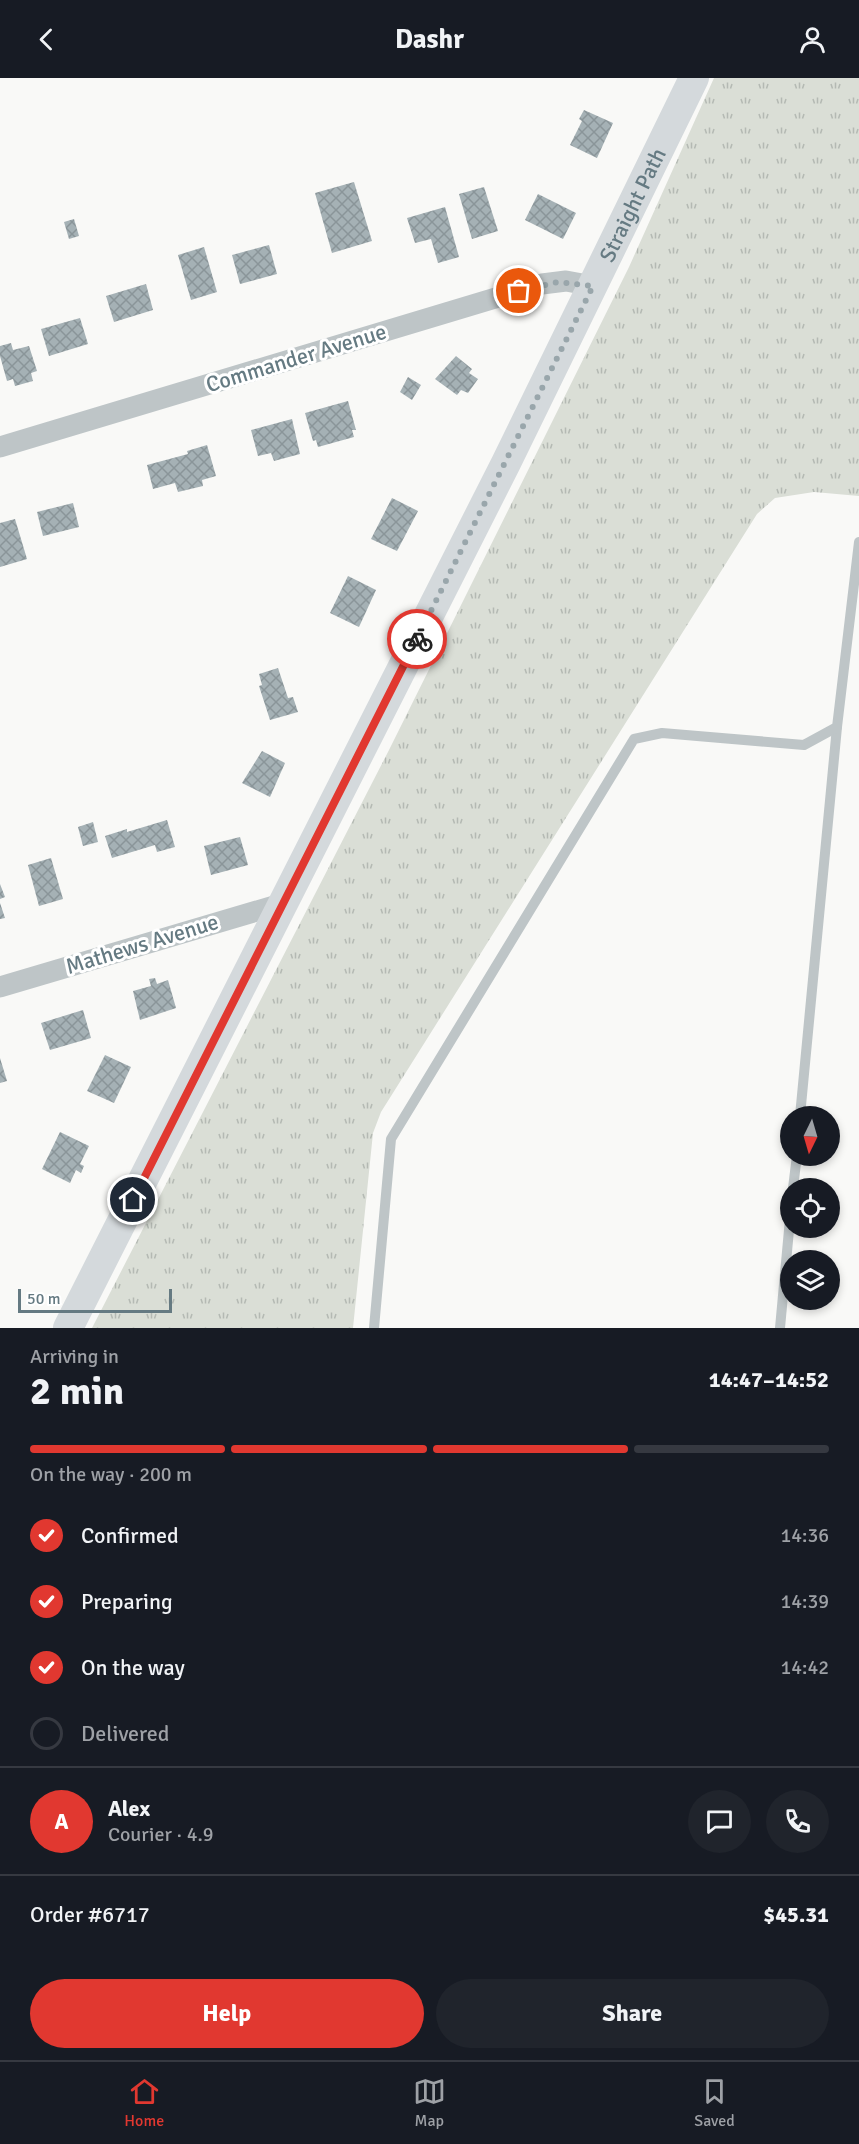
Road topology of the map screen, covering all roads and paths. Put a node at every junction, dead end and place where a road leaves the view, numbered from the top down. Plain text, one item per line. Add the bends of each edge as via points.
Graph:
1 (694, 78) edge
2 (593, 286) junction
3 (0, 447) edge
4 (859, 542) edge
5 (837, 727) junction
6 (284, 903) junction
7 (0, 987) edge
8 (801, 1106) edge
9 (788, 1238) edge
10 (68, 1328) edge
11 (374, 1328) edge
12 (780, 1328) edge

1 - 2 main road, Straight Path
2 - 3 street, Commander Avenue via 566,281 542,284
2 - 6 main road, Straight Path
4 - 5 lane
5 - 8 lane
5 - 11 lane via 804,745 662,733 633,739 391,1139
6 - 7 street, Mathews Avenue
6 - 10 main road, Straight Path
9 - 12 lane

